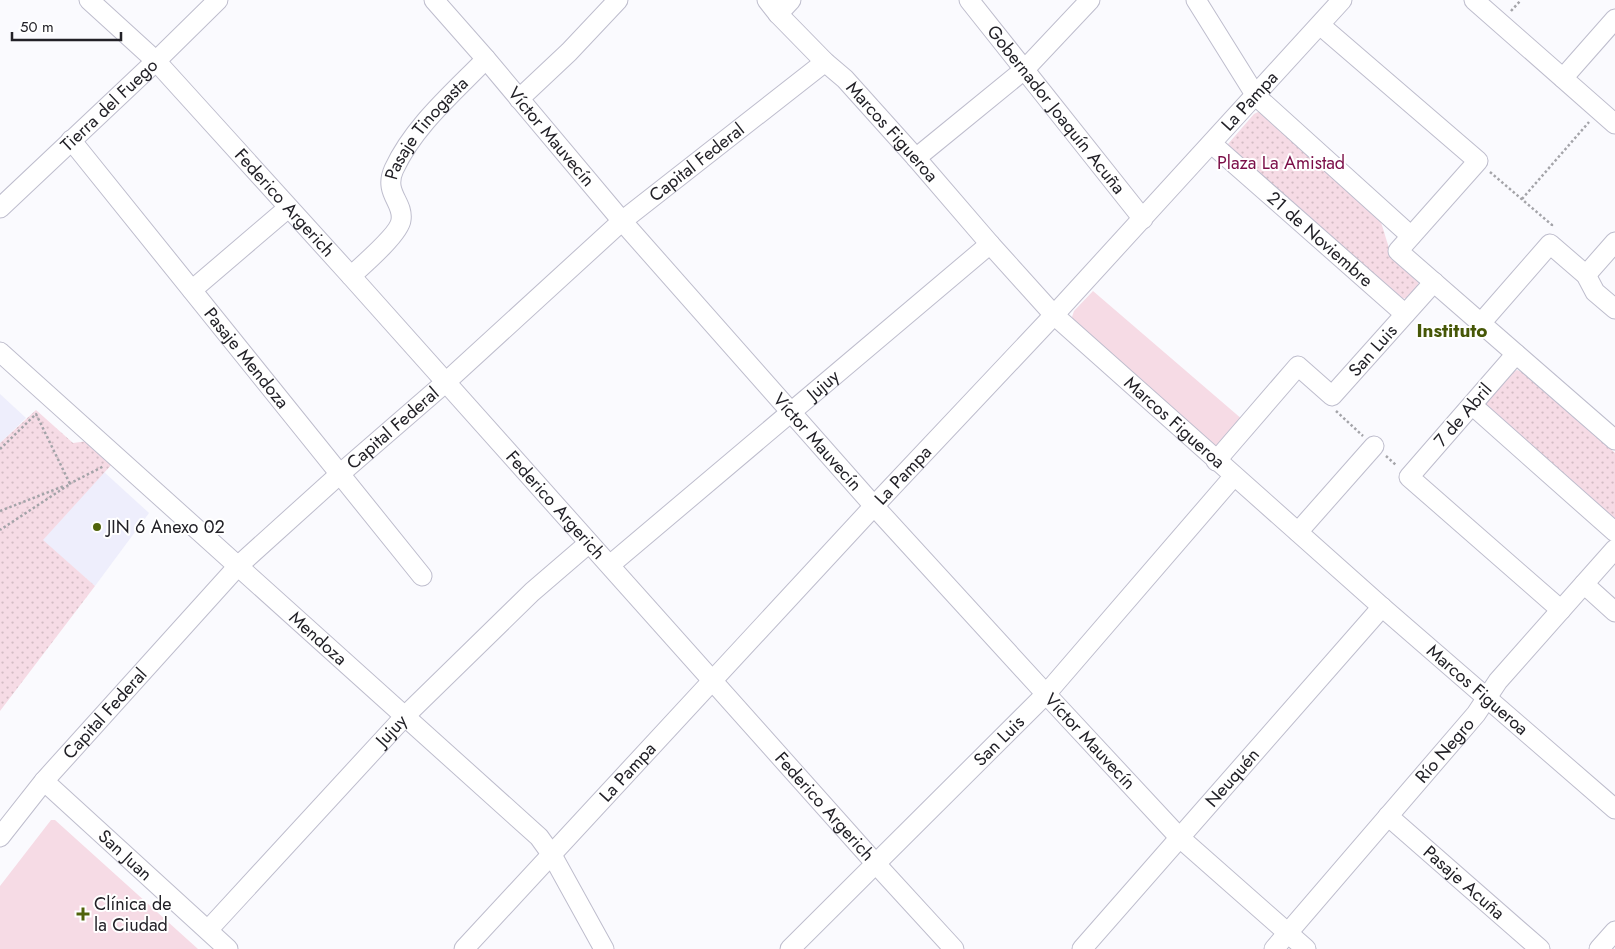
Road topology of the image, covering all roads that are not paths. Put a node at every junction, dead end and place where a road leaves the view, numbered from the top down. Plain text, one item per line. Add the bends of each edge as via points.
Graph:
1 (89, 0) edge
2 (218, 0) edge
3 (434, 0) edge
4 (618, 0) edge
5 (791, 0) edge
6 (970, 0) edge
7 (1090, 0) edge
8 (1196, 0) edge
9 (1342, 0) edge
10 (1474, 0) edge
11 (772, 7) edge
12 (1615, 19) edge
13 (1320, 25) junction
14 (486, 59) junction
15 (156, 60) junction
16 (825, 62) junction
17 (1025, 69) junction
18 (1563, 78) junction
19 (1256, 96) junction
20 (519, 99) junction
21 (1615, 124) edge
22 (71, 140) junction
23 (1212, 144) junction
24 (916, 158) junction
25 (0, 208) edge
26 (288, 208) junction
27 (1143, 219) junction
28 (622, 221) junction
29 (1411, 236) junction
30 (1615, 242) edge
31 (990, 244) junction
32 (1586, 275) junction
33 (351, 276) junction
34 (1434, 282) junction
35 (192, 290) junction
36 (1615, 309) edge
37 (1406, 314) junction
38 (1054, 315) junction
39 (1481, 323) junction
40 (0, 352) edge
41 (1516, 354) junction
42 (446, 382) junction
43 (1472, 404) junction
44 (791, 412) junction
45 (1615, 440) edge
46 (1374, 446) dead end
47 (1216, 461) junction
48 (341, 474) junction
49 (1234, 476) junction
50 (874, 506) junction
51 (1298, 532) junction
52 (1615, 532) edge
53 (589, 543) junction
54 (1615, 549) edge
55 (610, 565) junction
56 (238, 566) junction
57 (422, 576) dead end
58 (1584, 584) junction
59 (1382, 607) junction
60 (1561, 610) junction
61 (1615, 612) edge
62 (712, 680) junction
63 (1046, 694) junction
64 (1487, 697) junction
65 (405, 716) junction
66 (44, 781) junction
67 (1615, 809) edge
68 (1388, 816) junction
69 (0, 837) edge
70 (1180, 837) junction
71 (552, 855) junction
72 (876, 864) junction
73 (208, 930) junction
74 (1615, 931) edge
75 (1288, 933) junction
76 (228, 949) edge
77 (464, 949) edge
78 (604, 949) edge
79 (790, 949) edge
80 (954, 949) edge
81 (1082, 949) edge
82 (1274, 949) edge
83 (1306, 949) edge
84 (1540, 949) edge
85 (1599, 949) edge

1 - 15 street, Federico Argerich
2 - 15 street, Tierra del Fuego
3 - 14 street, Víctor Mauvecín
4 - 20 street
5 - 11 street
6 - 17 street, Gobernador Joaquín Acuña
7 - 17 street
8 - 19 street
9 - 13 street, La Pampa
10 - 18 street
11 - 16 street, Marcos Figueroa
12 - 18 street
13 - 19 street, La Pampa
13 - 29 street via 1478,161
14 - 20 street, Víctor Mauvecín
14 - 33 street, Pasaje Tinogasta via 419,129 390,181 402,220 397,230
15 - 22 street, Tierra del Fuego
15 - 26 street, Federico Argerich
16 - 24 street, Marcos Figueroa via 845,79
16 - 28 street, Capital Federal
17 - 24 street
17 - 27 street, Gobernador Joaquín Acuña
18 - 21 street
19 - 23 street, La Pampa
19 - 29 street
20 - 28 street, Víctor Mauvecín
22 - 25 street, Tierra del Fuego
22 - 35 street, Pasaje Mendoza
23 - 27 street, La Pampa
23 - 37 street, 21 de Noviembre
24 - 31 street, Marcos Figueroa
26 - 33 street, Federico Argerich
26 - 35 street
27 - 38 street, La Pampa
28 - 42 street, Capital Federal
28 - 44 street, Víctor Mauvecín
29 - 34 street via 1398,250
30 - 32 street
31 - 38 street, Marcos Figueroa
31 - 44 street, Jujuy
32 - 36 street via 1595,292
32 - 39 street via 1550,244
33 - 42 street, Federico Argerich
34 - 37 street, San Luis
34 - 39 street
35 - 48 street, Pasaje Mendoza
37 - 47 street, San Luis via 1332,396 1298,366
38 - 47 street, Marcos Figueroa
38 - 50 street, La Pampa
39 - 41 street
40 - 56 street, Mendoza
41 - 43 street, 7 de Abril
41 - 45 street
42 - 48 street, Capital Federal
42 - 53 street, Federico Argerich
43 - 52 street
43 - 60 street, 7 de Abril via 1409,477
44 - 50 street, Víctor Mauvecín
44 - 55 street, Jujuy
46 - 51 street
47 - 49 street, Marcos Figueroa
48 - 56 street, Capital Federal
48 - 57 street, Pasaje Mendoza
49 - 51 street, Marcos Figueroa
49 - 63 street, San Luis
50 - 62 street, La Pampa
50 - 63 street, Víctor Mauvecín
51 - 59 street, Marcos Figueroa
53 - 55 street, Federico Argerich
53 - 65 street, Jujuy via 532,592
54 - 58 street, Río Negro
55 - 62 street, Federico Argerich
56 - 65 street, Mendoza
56 - 66 street, Capital Federal
58 - 60 street, Río Negro
58 - 61 street
59 - 64 street, Marcos Figueroa
59 - 70 street, Neuquén
60 - 64 street, Río Negro
62 - 71 street, La Pampa
62 - 72 street, Federico Argerich
63 - 70 street, Víctor Mauvecín
63 - 72 street, San Luis
64 - 67 street, Marcos Figueroa
64 - 68 street, Río Negro
65 - 71 street, Mendoza via 539,836
65 - 73 street, Jujuy
66 - 69 street, Capital Federal
66 - 73 street, San Juan
68 - 75 street, Río Negro
68 - 84 street, Pasaje Acuña
70 - 75 street, Víctor Mauvecín
70 - 81 street, Neuquén
71 - 77 street, La Pampa
71 - 78 street, Mendoza
72 - 79 street, San Luis
72 - 80 street, Federico Argerich
73 - 76 street, San Juan
74 - 85 street
75 - 82 street, Río Negro
75 - 83 street, Víctor Mauvecín

